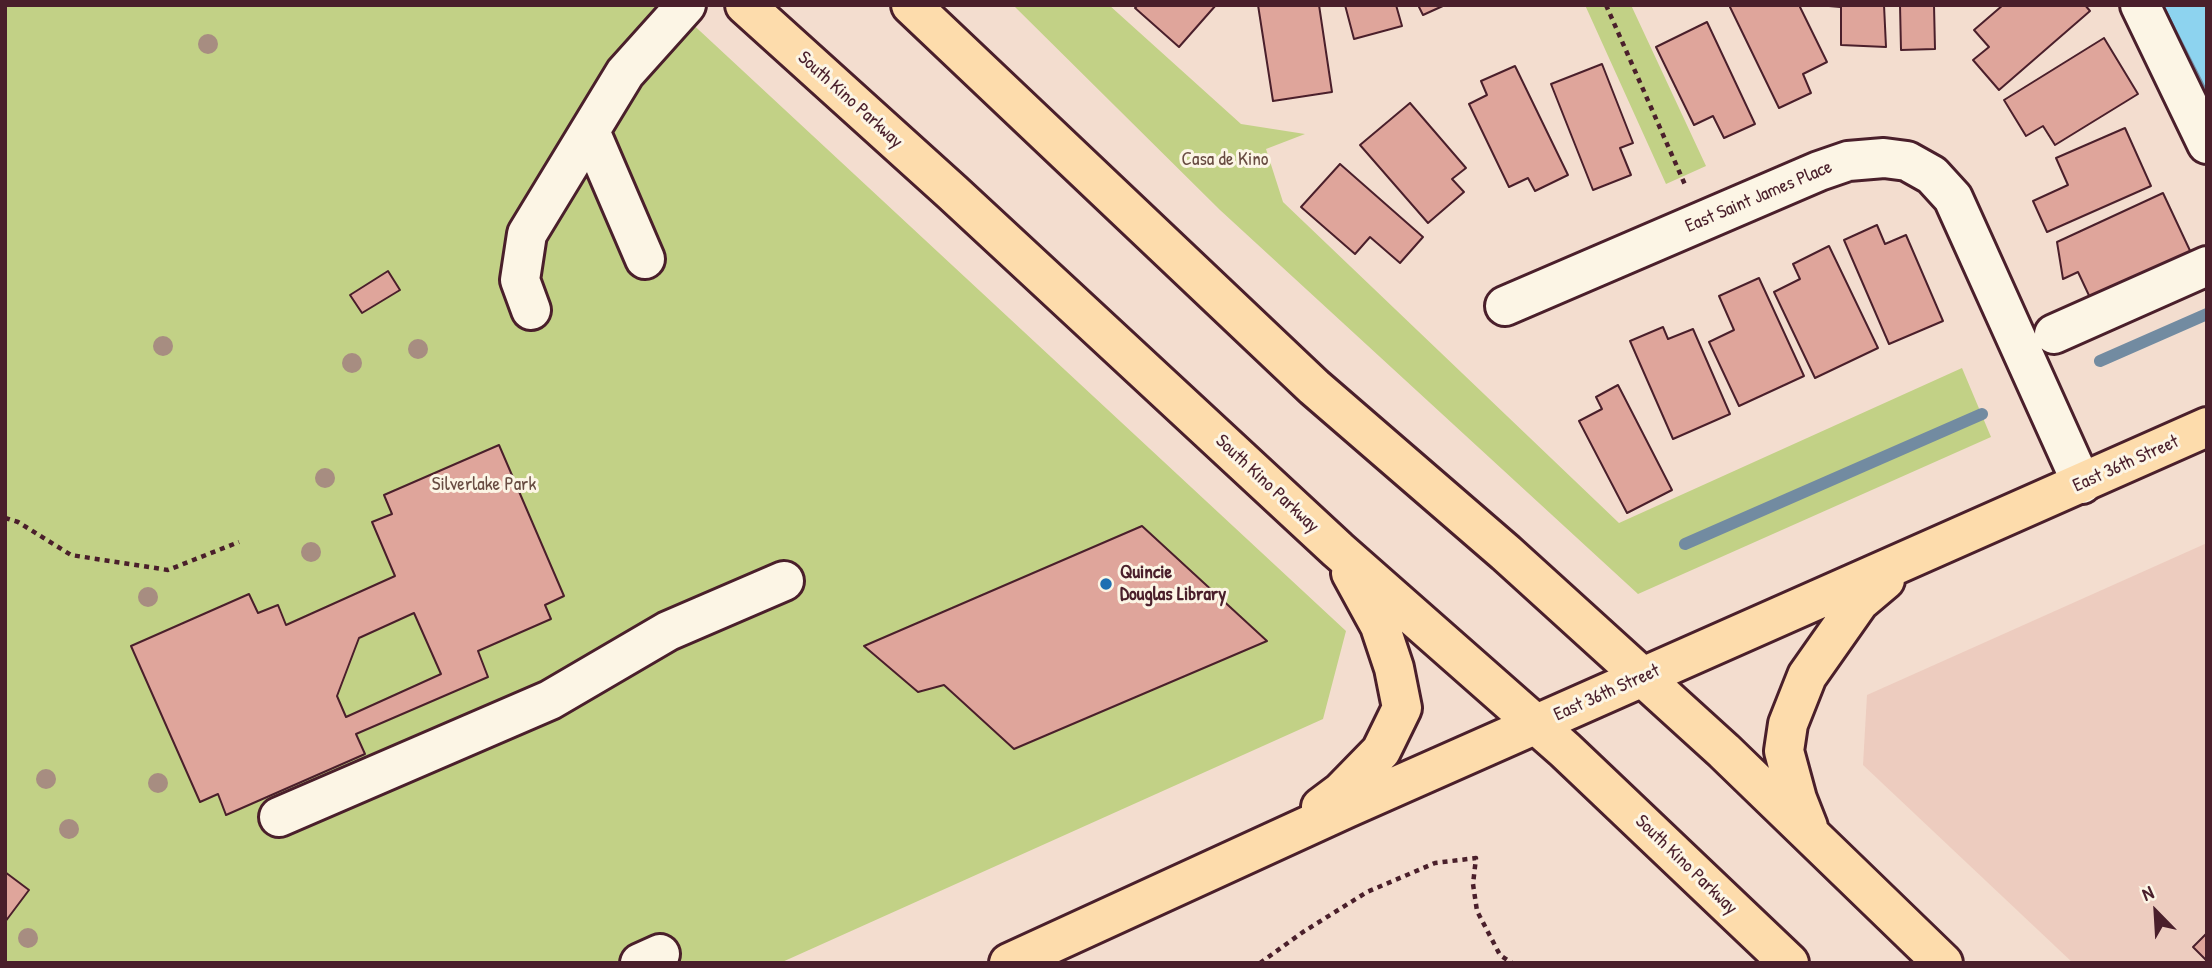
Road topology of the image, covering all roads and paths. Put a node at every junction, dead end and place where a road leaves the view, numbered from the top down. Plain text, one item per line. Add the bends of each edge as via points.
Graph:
1 (686, 5) edge
2 (745, 5) edge
3 (911, 5) edge
4 (1606, 5) edge
5 (2140, 5) edge
6 (590, 131) junction
7 (2207, 144) edge
8 (1701, 221) junction
9 (645, 259) dead end
10 (2207, 266) edge
11 (1505, 306) dead end
12 (531, 310) dead end
13 (2054, 334) dead end
14 (2207, 427) edge
15 (2082, 484) junction
16 (5, 518) edge
17 (239, 542) dead end
18 (1338, 550) junction
19 (1910, 559) junction
20 (784, 581) dead end
21 (1643, 677) junction
22 (1536, 725) junction
23 (279, 817) dead end
24 (1812, 835) junction
25 (1274, 841) junction
26 (1009, 963) edge
27 (1260, 963) edge
28 (1513, 963) edge
29 (1789, 963) edge
30 (1944, 963) edge

1 - 6 street via 625,73
2 - 18 main road, South Kino Parkway
3 - 21 main road via 1314,387
4 - 8 path
5 - 7 street
6 - 9 street
6 - 12 street via 527,234 520,281
8 - 11 street, East Saint James Place
8 - 15 street, East Saint James Place via 1897,144 1907,162 1932,175 1953,198
10 - 13 street
14 - 15 main road, East 36th Street
15 - 19 main road, East 36th Street
16 - 17 path via 71,555 168,570
18 - 22 main road, South Kino Parkway
18 - 25 main road via 1380,626 1402,708 1381,751 1340,792
19 - 21 main road, East 36th Street
19 - 24 main road via 1859,602 1807,676 1788,724 1784,751
20 - 23 street via 668,631 550,700
21 - 22 main road, East 36th Street
21 - 24 main road
22 - 25 main road, East 36th Street
22 - 29 main road, South Kino Parkway
24 - 30 main road
25 - 26 main road, East 36th Street
27 - 28 path via 1367,891 1435,863 1476,858 1477,911 1500,955

